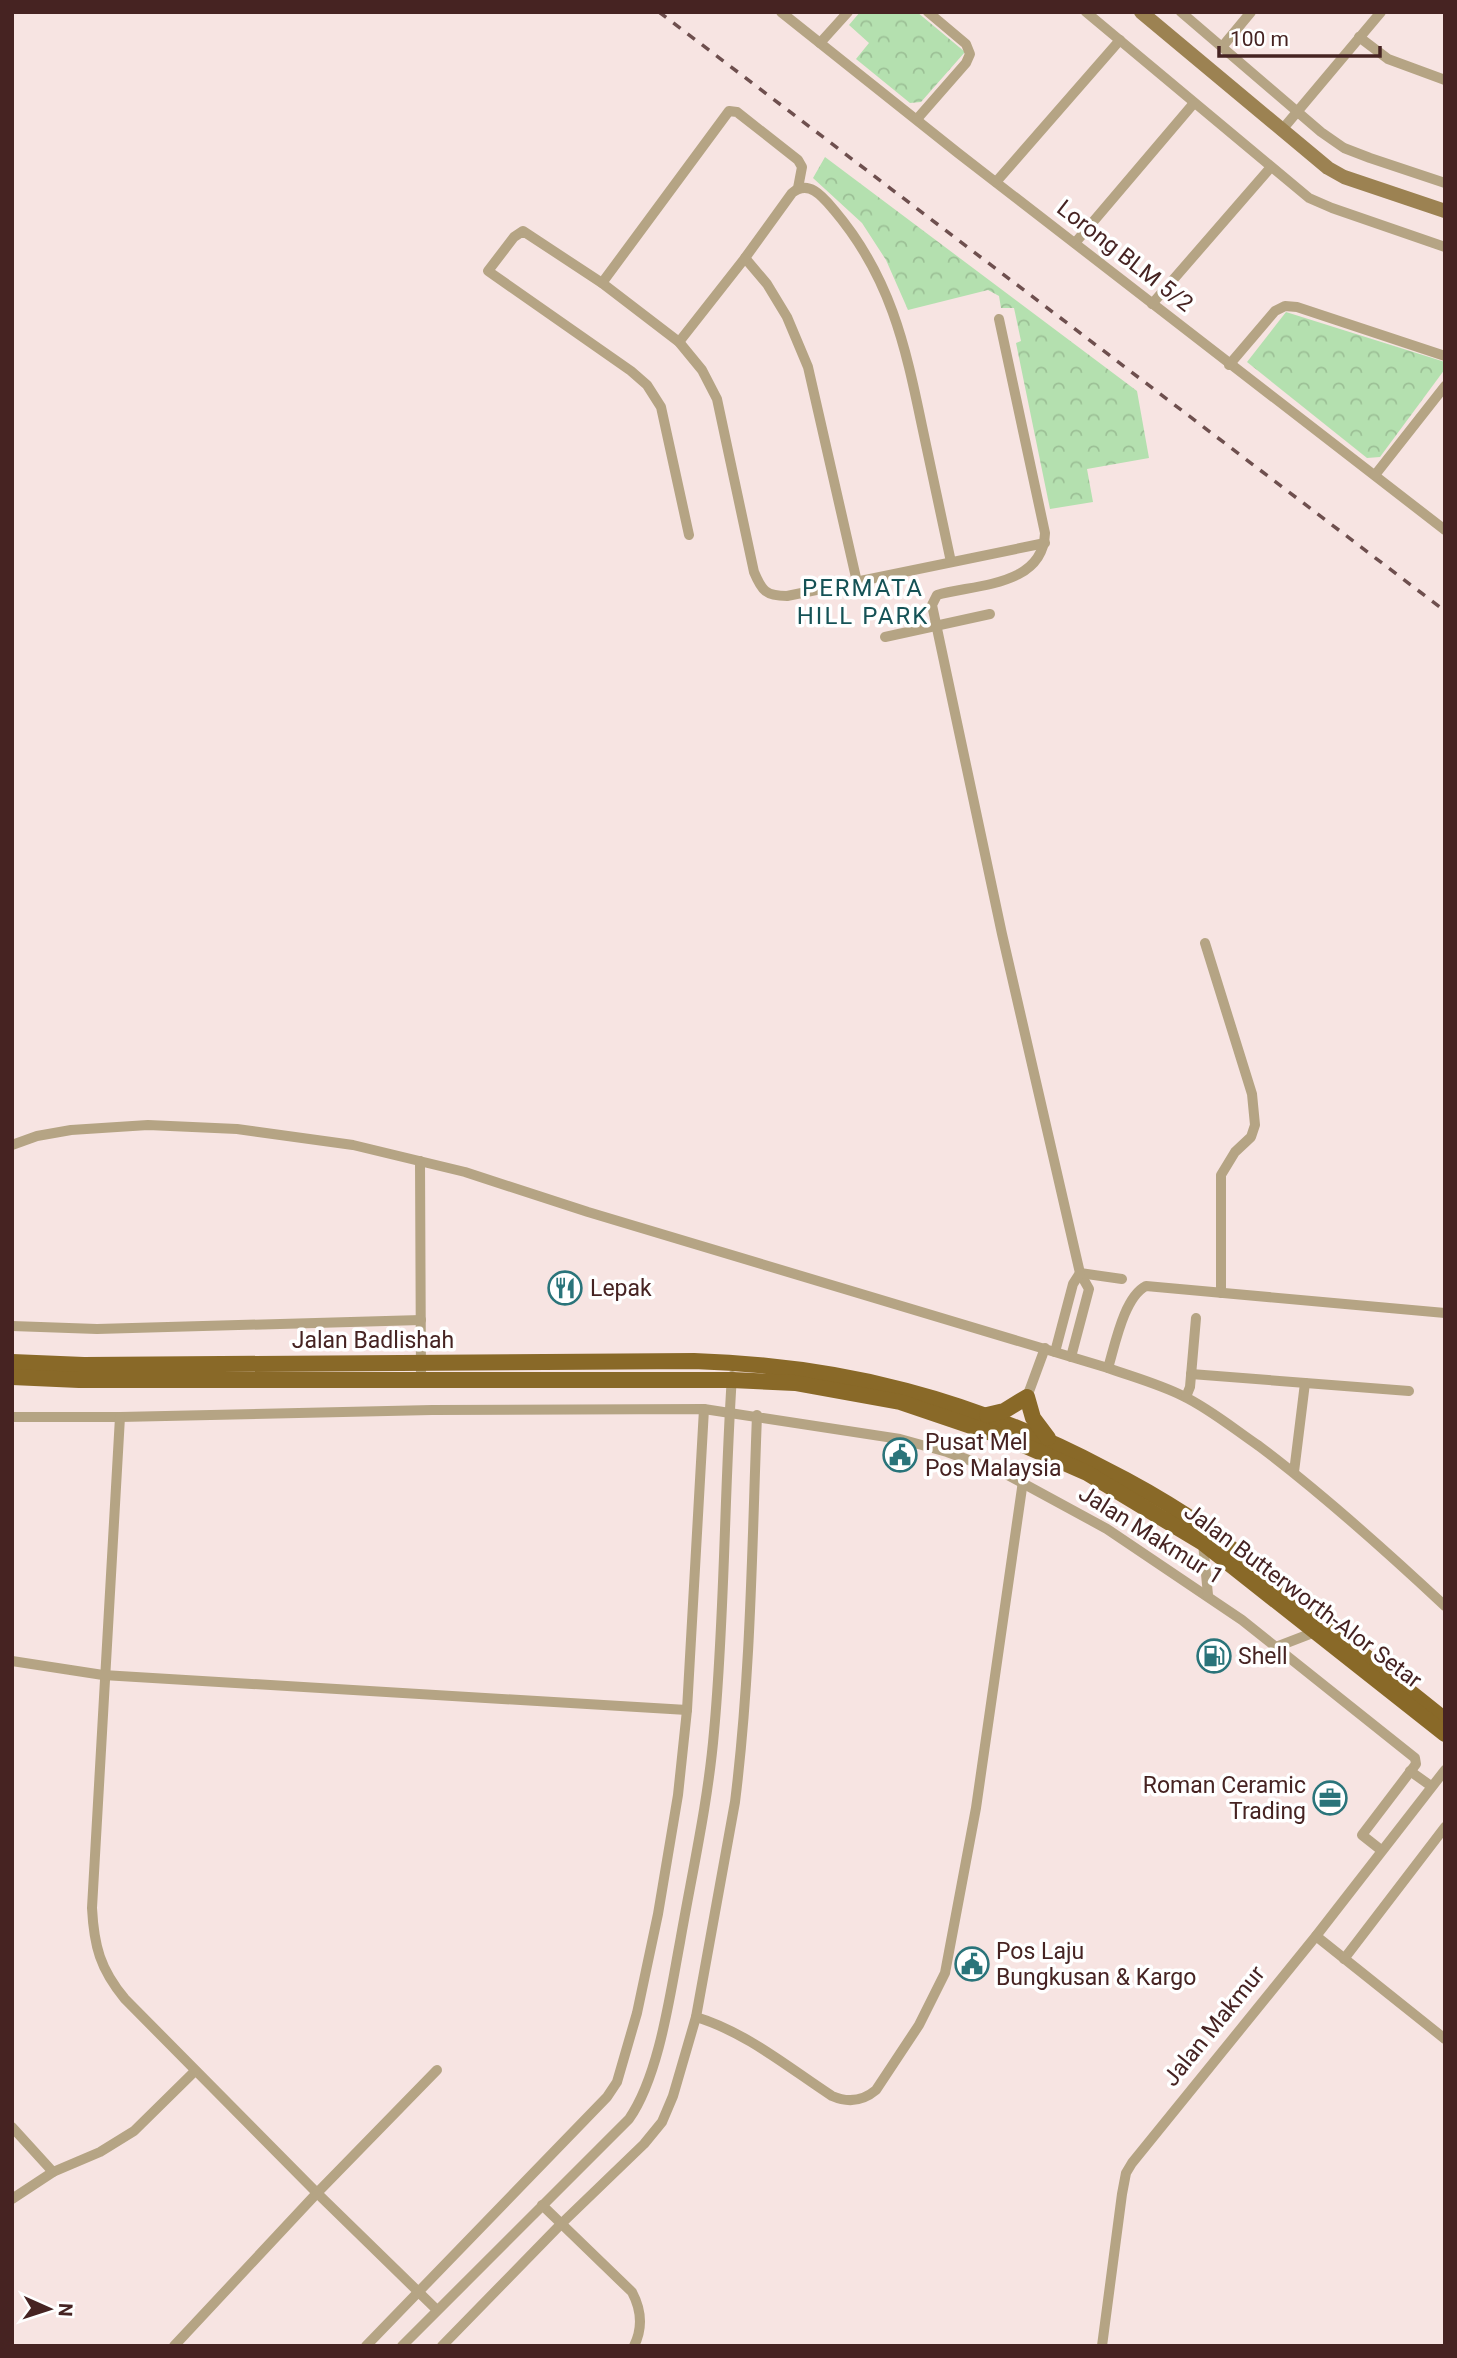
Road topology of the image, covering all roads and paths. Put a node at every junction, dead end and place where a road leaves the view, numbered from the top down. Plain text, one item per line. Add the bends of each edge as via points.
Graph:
1 (781, 12) edge
2 (848, 12) edge
3 (928, 12) edge
4 (1086, 12) edge
5 (1141, 12) edge
6 (1181, 12) edge
7 (1251, 12) edge
8 (1381, 12) edge
9 (1359, 37) junction
10 (1120, 40) junction
11 (820, 43) junction
12 (1222, 47) junction
13 (1445, 80) edge
14 (1194, 103) junction
15 (1297, 112) junction
16 (917, 119) junction
17 (1282, 131) junction
18 (1271, 167) junction
19 (996, 182) junction
20 (1445, 183) edge
21 (798, 188) junction
22 (1445, 211) edge
23 (1075, 243) junction
24 (1445, 247) edge
25 (745, 258) junction
26 (602, 283) junction
27 (1152, 304) junction
28 (999, 319) dead end
29 (679, 342) junction
30 (1445, 356) edge
31 (1229, 365) junction
32 (1445, 386) edge
33 (1375, 475) junction
34 (1445, 530) edge
35 (689, 535) dead end
36 (1045, 543) junction
37 (951, 562) junction
38 (857, 582) junction
39 (990, 614) dead end
40 (935, 626) junction
41 (885, 637) dead end
42 (1205, 943) dead end
43 (12, 1145) edge
44 (420, 1161) junction
45 (1080, 1273) junction
46 (1122, 1279) dead end
47 (1222, 1293) junction
48 (1445, 1312) edge
49 (1196, 1318) dead end
50 (421, 1320) junction
51 (12, 1326) edge
52 (1050, 1350) junction
53 (1071, 1357) junction
54 (12, 1362) edge
55 (733, 1362) junction
56 (421, 1363) junction
57 (1108, 1368) junction
58 (1191, 1374) junction
59 (12, 1377) edge
60 (421, 1380) junction
61 (732, 1380) junction
62 (1305, 1383) junction
63 (1409, 1391) dead end
64 (1027, 1397) junction
65 (1185, 1397) junction
66 (704, 1409) junction
67 (730, 1412) junction
68 (757, 1415) junction
69 (987, 1415) junction
70 (12, 1417) edge
71 (120, 1417) junction
72 (1050, 1440) junction
73 (1294, 1472) junction
74 (1023, 1481) junction
75 (1203, 1543) junction
76 (1208, 1595) junction
77 (1445, 1606) edge
78 (1315, 1632) junction
79 (1276, 1647) junction
80 (12, 1661) edge
81 (103, 1675) junction
82 (687, 1710) junction
83 (1445, 1720) edge
84 (1445, 1734) edge
85 (1445, 1770) edge
86 (1410, 1771) junction
87 (1431, 1786) junction
88 (1445, 1827) edge
89 (1381, 1850) junction
90 (1316, 1936) junction
91 (1344, 1959) junction
92 (695, 2017) junction
93 (1445, 2039) edge
94 (437, 2070) dead end
95 (195, 2071) junction
96 (12, 2126) edge
97 (53, 2172) junction
98 (317, 2193) junction
99 (12, 2199) edge
100 (542, 2205) junction
101 (561, 2224) junction
102 (418, 2292) junction
103 (437, 2310) junction
104 (174, 2346) edge
105 (366, 2346) edge
106 (402, 2346) edge
107 (442, 2346) edge
108 (634, 2346) edge
109 (1102, 2346) edge

1 - 11 street, Lorong BLM 5/2
2 - 11 street
3 - 16 street via 966,44 970,54
4 - 10 street
5 - 17 street
6 - 12 street
7 - 12 street
8 - 9 street
9 - 13 street via 1388,59
9 - 15 street
10 - 14 street
10 - 19 street
11 - 16 street, Lorong BLM 5/2
12 - 15 street
14 - 18 street
14 - 23 street
15 - 17 street
15 - 20 street via 1345,148
16 - 19 street, Lorong BLM 5/2
17 - 22 street via 1344,177
18 - 24 street via 1308,198
18 - 27 street
19 - 23 street, Lorong BLM 5/2
21 - 25 street
21 - 26 street via 802,167 798,160 737,112 729,111
21 - 37 street via 816,191 834,210 886,291 910,369
23 - 27 street, Lorong BLM 5/2
25 - 29 street
25 - 38 street via 787,317 807,367
26 - 29 street
26 - 35 street via 523,231 513,237 488,271 647,385 661,407
27 - 31 street, Lorong BLM 5/2
28 - 36 street
29 - 38 street via 702,370 717,400 754,572 765,592 787,596
30 - 31 street via 1285,306
31 - 33 street, Lorong BLM 5/2
32 - 33 street
33 - 34 street, Lorong BLM 5/2
36 - 37 street
36 - 40 street via 1033,564 1017,576 937,595 932,605
37 - 38 street
39 - 40 street
40 - 41 street
40 - 45 street
42 - 47 street via 1252,1094 1255,1125 1222,1175
43 - 44 street via 71,1130 189,1127 353,1145
44 - 50 street
44 - 52 street
45 - 46 street
45 - 52 street
45 - 53 street via 1088,1295
47 - 48 street
47 - 57 street via 1142,1287 1124,1318
49 - 58 street
50 - 51 street via 97,1329
50 - 56 street
52 - 53 street
52 - 64 street
53 - 57 street
54 - 56 main road, Jalan Badlishah
55 - 56 main road, Jalan Badlishah
55 - 61 street
55 - 69 main road, Jalan Butterworth-Alor Setar via 903,1388
56 - 60 street
57 - 65 street
58 - 62 street
58 - 65 street
59 - 60 main road, Jalan Badlishah
60 - 61 main road, Jalan Badlishah
61 - 67 street
61 - 75 main road, Jalan Butterworth-Alor Setar via 808,1385 929,1411 1012,1440 1087,1474
62 - 63 street
62 - 73 street
64 - 69 main road via 1004,1412
64 - 72 main road via 1034,1418
65 - 73 street
66 - 67 street, Jalan Makmur 1
66 - 71 street, Jalan Makmur 1
66 - 82 street
67 - 68 street, Jalan Makmur 1
67 - 100 street via 714,1734 667,2009 640,2104
68 - 74 street, Jalan Makmur 1 via 900,1439
68 - 92 street via 739,1766
69 - 72 main road, Jalan Butterworth-Alor Setar
70 - 71 street, Jalan Makmur 1
71 - 81 street
72 - 83 main road, Jalan Butterworth-Alor Setar via 1185,1514
73 - 77 street
74 - 76 street, Jalan Makmur 1
74 - 92 street via 976,1808 951,1945 945,1973 919,2025 876,2090 847,2100 832,2096 750,2042
75 - 76 street
75 - 78 main road, Jalan Butterworth-Alor Setar
76 - 79 street, Jalan Makmur 1
78 - 79 street
78 - 84 main road, Jalan Butterworth-Alor Setar
79 - 86 street, Jalan Makmur 1 via 1415,1758
80 - 81 street
81 - 82 street
81 - 95 street via 92,1908 96,1946 111,1982
82 - 102 street via 658,1914 617,2082
85 - 87 street, Jalan Makmur
86 - 87 street
86 - 89 street via 1362,1835
87 - 89 street, Jalan Makmur
88 - 91 street
89 - 90 street, Jalan Makmur
90 - 91 street
90 - 109 street, Jalan Makmur via 1126,2173
91 - 93 street
92 - 101 street via 662,2122
94 - 98 street
95 - 97 street via 134,2131
95 - 98 street
96 - 97 street
97 - 99 street
98 - 102 street
98 - 104 street
100 - 101 street
100 - 103 street
101 - 107 street
101 - 108 street via 632,2292 640,2322
102 - 103 street
102 - 105 street
103 - 106 street

